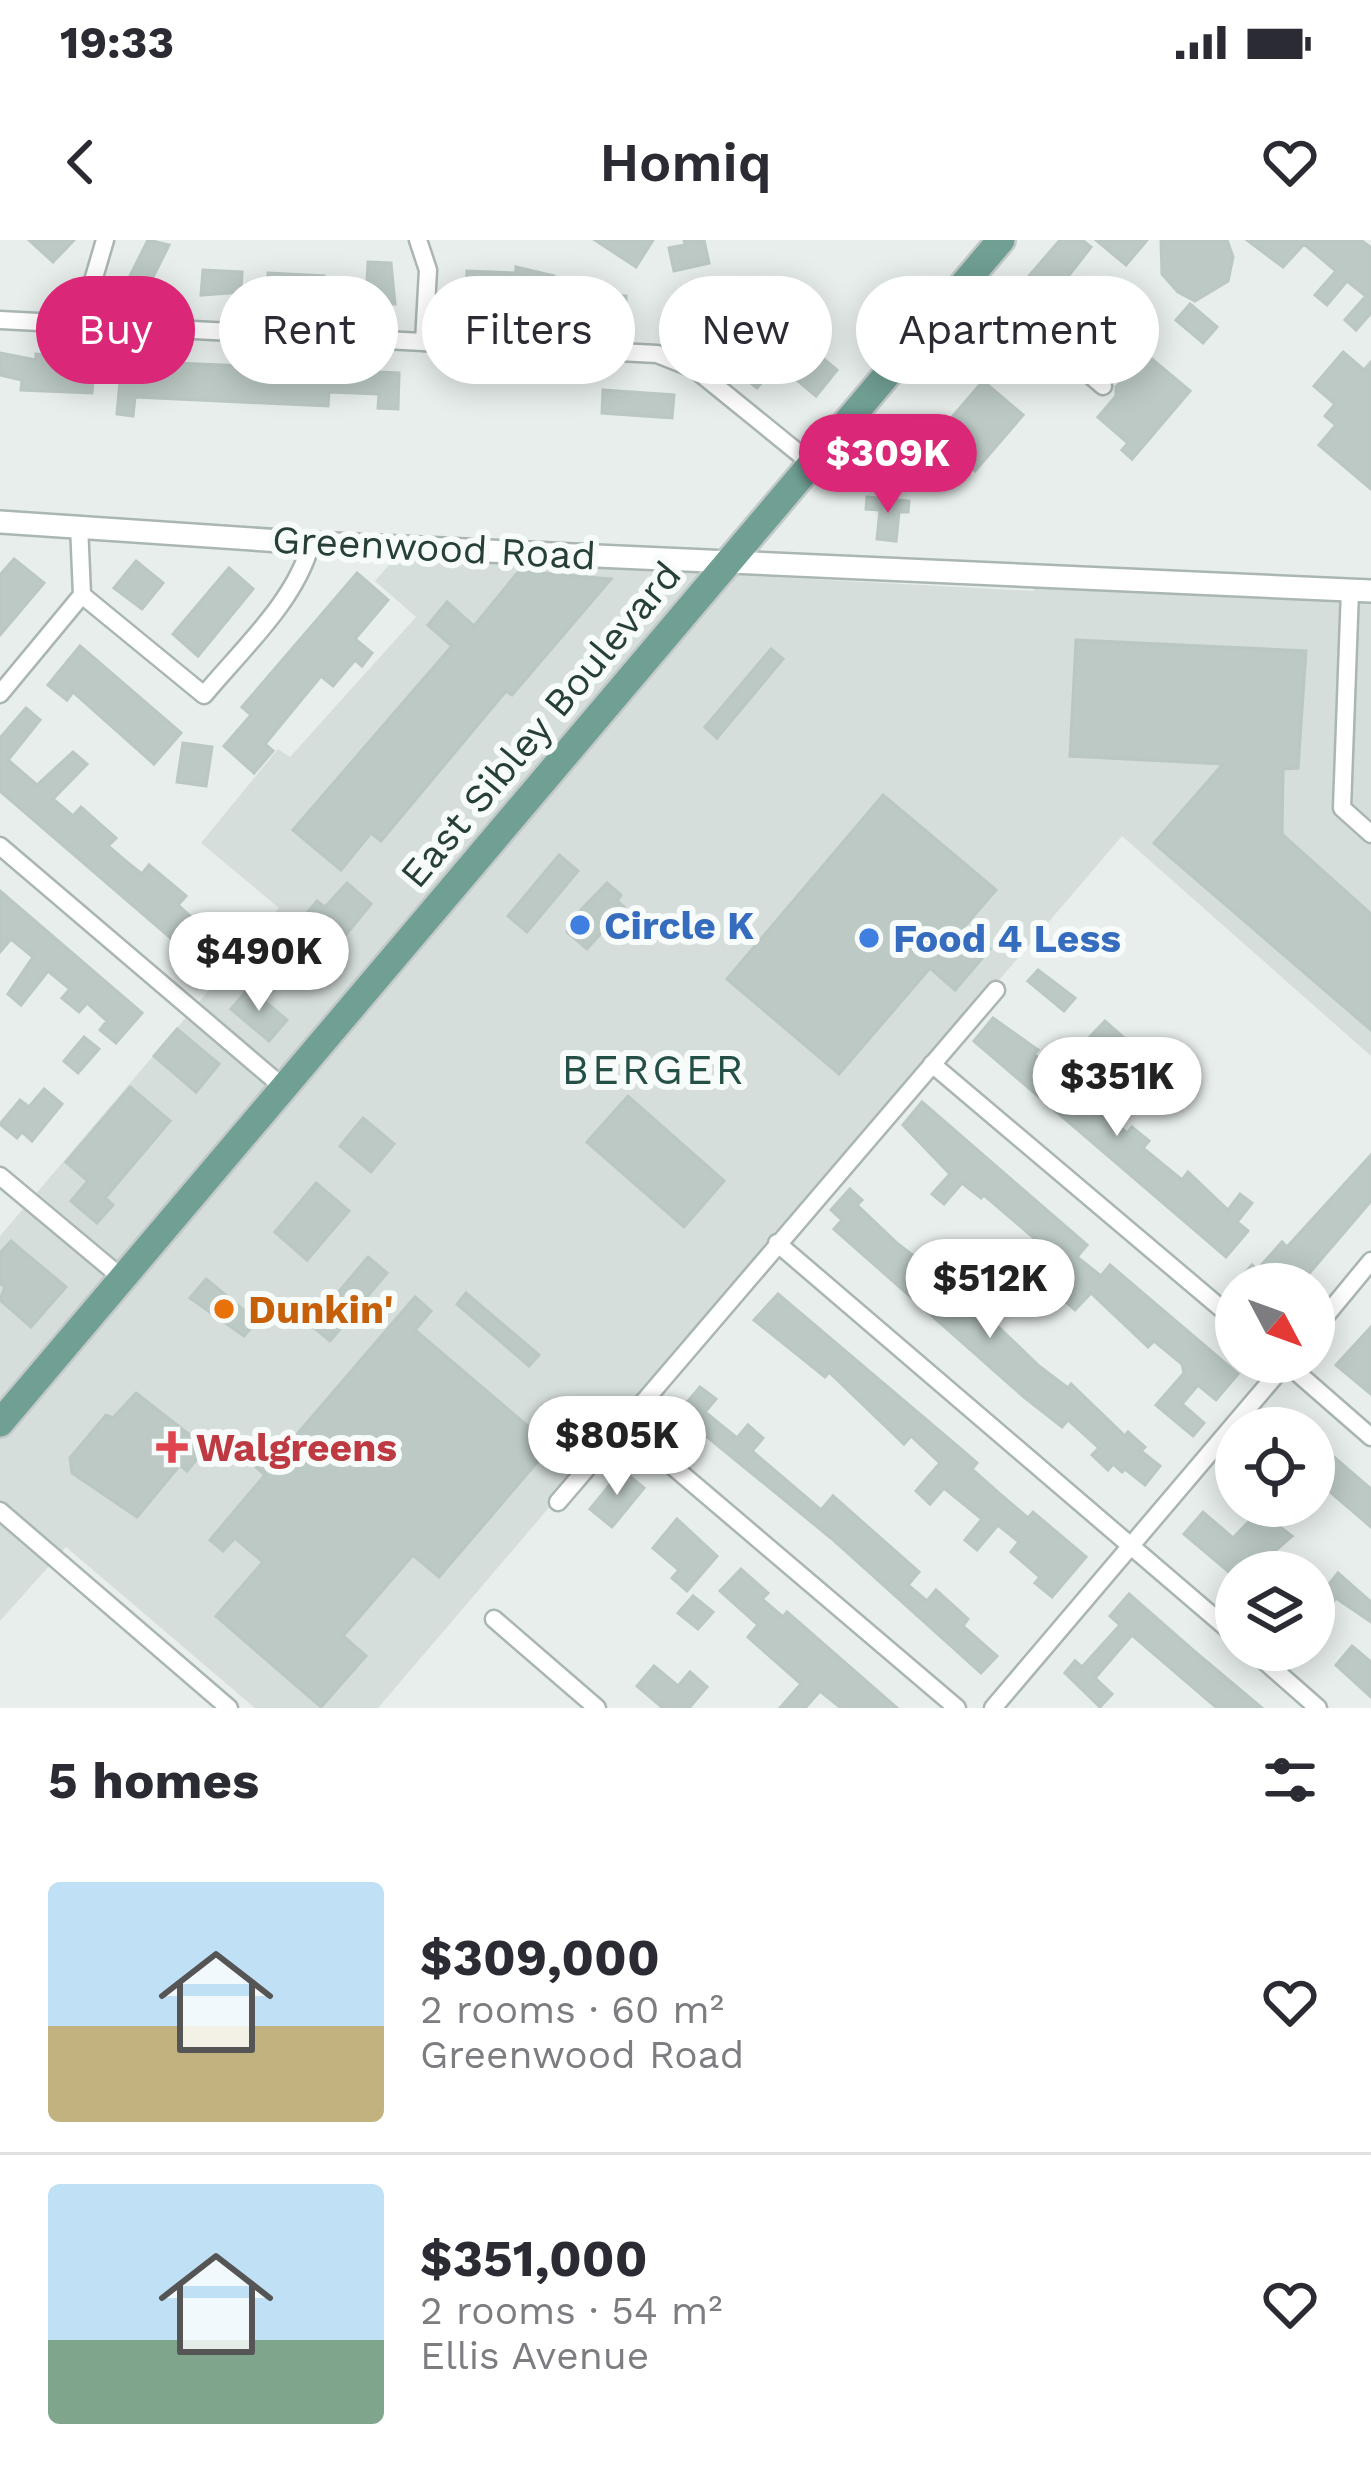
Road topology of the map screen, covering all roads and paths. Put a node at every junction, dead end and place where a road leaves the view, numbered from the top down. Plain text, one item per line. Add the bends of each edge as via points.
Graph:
1 (105, 240) edge
2 (418, 240) edge
3 (1001, 240) edge
4 (972, 273) junction
5 (94, 276) edge
6 (428, 276) edge
7 (0, 320) edge
8 (36, 322) edge
9 (195, 331) edge
10 (422, 342) edge
11 (635, 353) edge
12 (1102, 386) dead end
13 (812, 464) junction
14 (0, 522) edge
15 (79, 525) junction
16 (310, 543) junction
17 (729, 560) junction
18 (1360, 590) edge
19 (82, 595) junction
20 (0, 694) edge
21 (1371, 834) edge
22 (0, 846) edge
23 (996, 990) dead end
24 (932, 1064) junction
25 (284, 1088) junction
26 (0, 1176) edge
27 (777, 1244) junction
28 (1371, 1261) edge
29 (122, 1279) junction
30 (1215, 1303) edge
31 (1335, 1305) edge
32 (1268, 1383) edge
33 (1310, 1383) edge
34 (0, 1423) edge
35 (623, 1424) junction
36 (1371, 1437) edge
37 (557, 1502) dead end
38 (0, 1511) edge
39 (1132, 1544) junction
40 (1215, 1617) edge
41 (494, 1619) dead end
42 (1276, 1671) edge
43 (229, 1708) edge
44 (597, 1708) edge
45 (957, 1708) edge
46 (993, 1708) edge
47 (1318, 1708) edge

1 - 5 street
2 - 6 street
3 - 4 main road, East Sibley Boulevard
4 - 12 street
4 - 13 main road, East Sibley Boulevard
7 - 8 street
9 - 10 street
11 - 13 street via 695,368
13 - 17 main road, East Sibley Boulevard
14 - 15 street, Greenwood Road
15 - 16 street, Greenwood Road
15 - 19 street
16 - 17 street, Greenwood Road
16 - 19 street via 285,597 204,695
17 - 18 street, Greenwood Road
17 - 25 main road, East Sibley Boulevard
18 - 21 street via 1342,808
19 - 20 street
22 - 25 street
23 - 24 street
24 - 27 street
24 - 30 street
25 - 29 main road, East Sibley Boulevard
26 - 29 street
27 - 35 street
27 - 39 street
28 - 31 street
29 - 34 main road, East Sibley Boulevard
32 - 39 street
33 - 36 street
35 - 37 street
35 - 45 street
38 - 43 street
39 - 40 street
39 - 46 street
41 - 44 street
42 - 47 street

